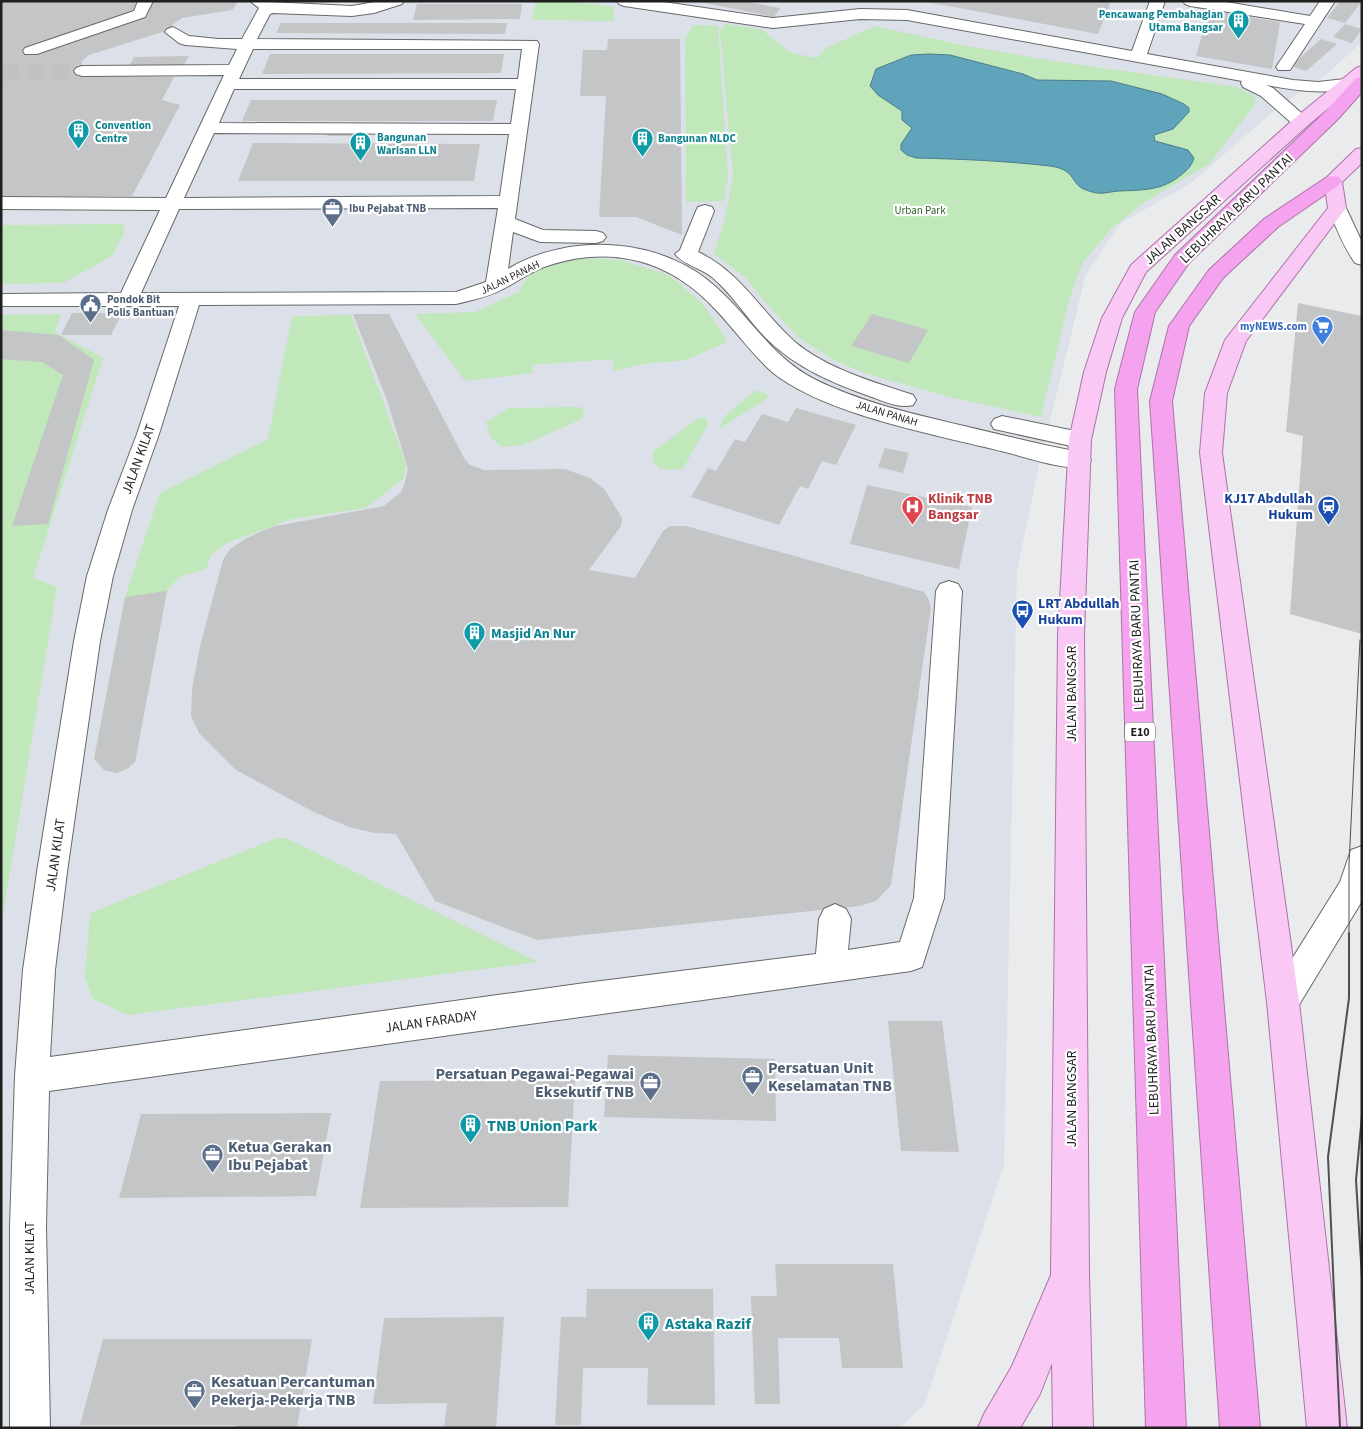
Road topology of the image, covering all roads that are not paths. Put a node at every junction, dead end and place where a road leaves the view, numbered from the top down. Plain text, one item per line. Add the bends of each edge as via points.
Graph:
1 (146, 1) edge
2 (397, 1) edge
3 (624, 1) edge
4 (846, 1) edge
5 (1179, 1) edge
6 (1190, 1) edge
7 (1328, 1) edge
8 (1157, 4) edge
9 (264, 5) edge
10 (885, 7) edge
11 (786, 8) dead end
12 (1282, 8) edge
13 (860, 14) junction
14 (814, 19) junction
15 (1314, 21) junction
16 (173, 32) dead end
17 (247, 44) junction
18 (31, 50) dead end
19 (1138, 56) junction
20 (1284, 66) dead end
21 (1214, 70) junction
22 (82, 71) tunnel mouth
23 (1362, 71) edge
24 (232, 77) junction
25 (1353, 83) edge
26 (525, 84) junction
27 (1301, 122) junction
28 (209, 128) junction
29 (518, 129) junction
30 (1362, 153) edge
31 (1333, 180) junction
32 (508, 202) junction
33 (1, 203) edge
34 (172, 204) junction
35 (1337, 208) junction
36 (705, 211) dead end
37 (505, 222) junction
38 (687, 255) junction
39 (1362, 259) edge
40 (496, 285) junction
41 (736, 288) junction
42 (716, 296) junction
43 (128, 299) junction
44 (191, 299) junction
45 (1, 300) edge
46 (1080, 450) junction
47 (949, 591) dead end
48 (1362, 860) edge
49 (835, 919) dead end
50 (831, 968) junction
51 (1284, 1002) junction
52 (32, 1076) junction
53 (1070, 1276) junction
54 (1073, 1426) edge
55 (30, 1428) edge
56 (998, 1428) edge
57 (1166, 1428) edge
58 (1240, 1428) edge
59 (1327, 1428) edge

1 - 18 street via 140,14
2 - 9 street via 364,10
3 - 14 street via 773,23
4 - 13 street
5 - 8 street
6 - 12 street
7 - 15 street
8 - 19 street
9 - 17 street
10 - 13 street
10 - 19 street
11 - 14 street
12 - 15 street
13 - 14 street
15 - 20 street
16 - 17 street via 185,40 203,43
17 - 24 street
17 - 26 street via 531,44
19 - 21 street
21 - 25 street via 1304,86
21 - 27 street via 1267,92
22 - 24 street
23 - 25 main road, JALAN BANGSAR
24 - 26 street
24 - 28 street
25 - 27 main road, JALAN BANGSAR
25 - 57 highway, LEBUHRAYA BARU PANTAI / E10 via 1332,115 1182,259 1145,312 1126,389
26 - 29 street
27 - 46 main road, JALAN BANGSAR via 1138,270 1112,318 1095,372
28 - 29 street
28 - 34 street
29 - 32 street
30 - 31 main road
31 - 35 main road
31 - 58 highway via 1271,223 1216,274 1179,326 1161,401
32 - 34 street
32 - 37 street
33 - 34 street
34 - 43 street
35 - 39 street
35 - 51 main road via 1236,340 1216,393 1210,452
36 - 38 street
37 - 38 street, JALAN PANAH via 540,236 619,239
37 - 40 street
38 - 41 street, JALAN PANAH via 710,266
40 - 42 street, JALAN PANAH via 512,274 552,258 620,252 643,256 682,270
40 - 44 street, JALAN PANAH via 456,298
41 - 42 street
41 - 46 street, JALAN PANAH via 790,348 844,378 882,393
42 - 46 street, JALAN PANAH via 764,352 788,374 819,390 909,421
43 - 44 street, JALAN PANAH
43 - 45 street, JALAN PANAH
44 - 52 street, JALAN KILAT via 100,576 38,970
46 - 53 main road, JALAN BANGSAR via 1071,635
47 - 50 street, JALAN FARADAY via 929,898 910,956
48 - 51 street via 1353,888
49 - 50 street
50 - 52 street, JALAN FARADAY
51 - 59 main road
52 - 55 street, JALAN KILAT via 28,1226
53 - 54 main road, JALAN BANGSAR
53 - 56 main road via 1026,1380

